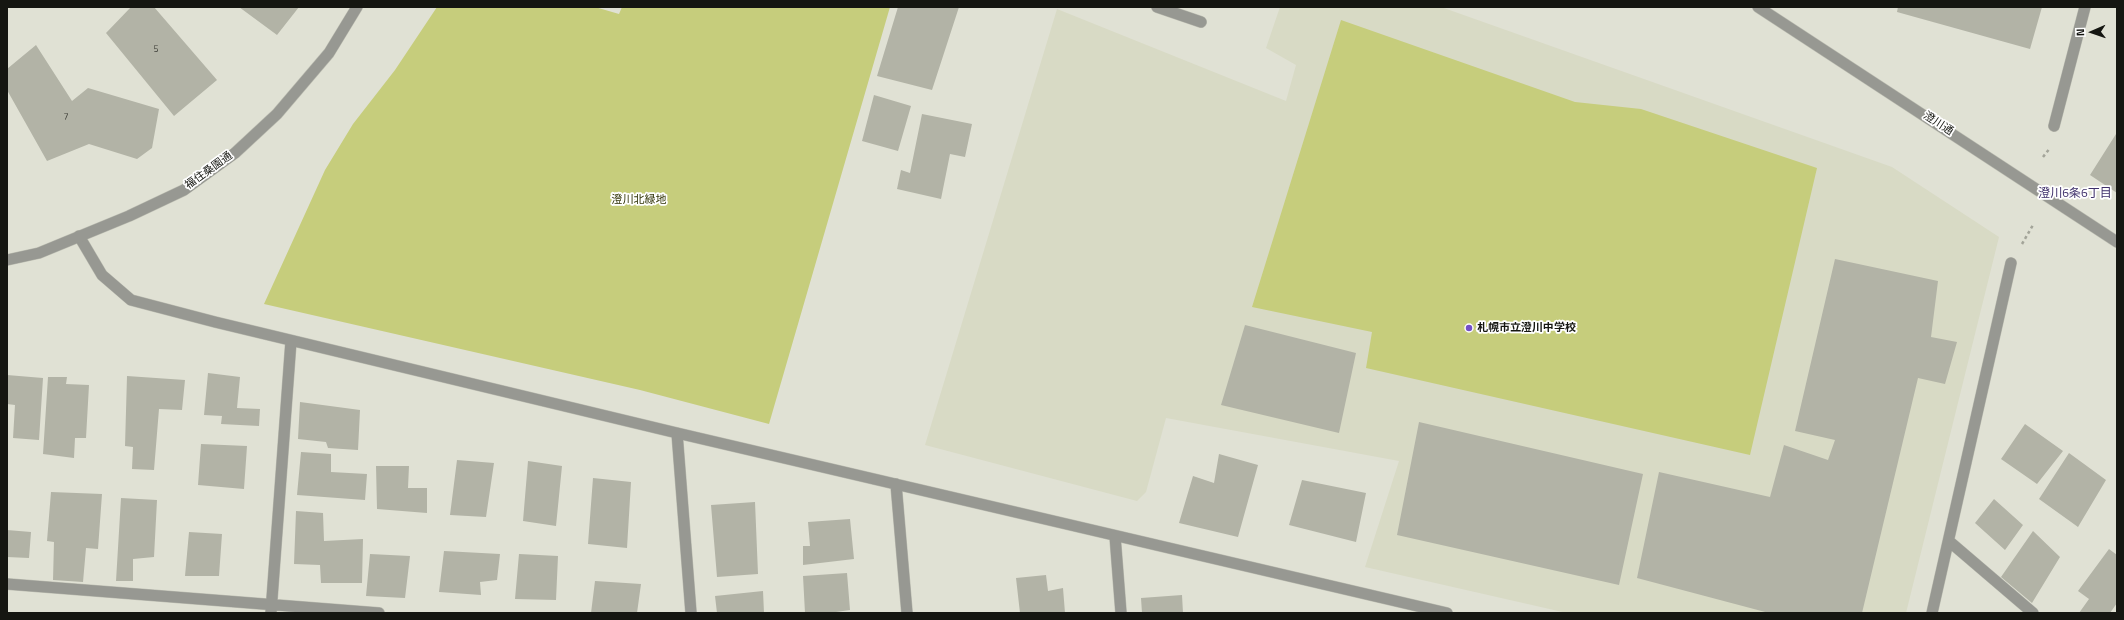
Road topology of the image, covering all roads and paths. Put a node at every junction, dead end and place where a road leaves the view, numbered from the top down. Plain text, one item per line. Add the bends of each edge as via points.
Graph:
1 (357, 7) edge
2 (1157, 7) edge
3 (1758, 7) edge
4 (2086, 7) edge
5 (1201, 22) dead end
6 (2054, 126) dead end
7 (2052, 145) dead end
8 (2042, 157) dead end
9 (79, 236) junction
10 (2117, 242) edge
11 (7, 260) edge
12 (2011, 263) dead end
13 (291, 340) junction
14 (677, 433) junction
15 (896, 484) junction
16 (1115, 536) junction
17 (1950, 542) junction
18 (7, 584) edge
19 (271, 609) edge
20 (1430, 611) edge
21 (379, 613) edge
22 (691, 613) edge
23 (907, 613) edge
24 (1122, 613) edge
25 (1446, 613) edge
26 (1932, 613) edge
27 (2033, 613) edge

1 - 9 street, 福住桑園通 via 330,53 277,114 235,152 184,190
2 - 5 street
3 - 10 street, 澄川通
4 - 6 street
7 - 8 path
9 - 11 street, 福住桑園通 via 39,253
9 - 13 street via 102,275 131,300
12 - 17 street
13 - 14 street
13 - 19 street
14 - 15 street
14 - 22 street
15 - 16 street
15 - 23 street
16 - 20 street
16 - 24 street
17 - 26 street
17 - 27 street
18 - 19 street
19 - 21 street
20 - 25 street

